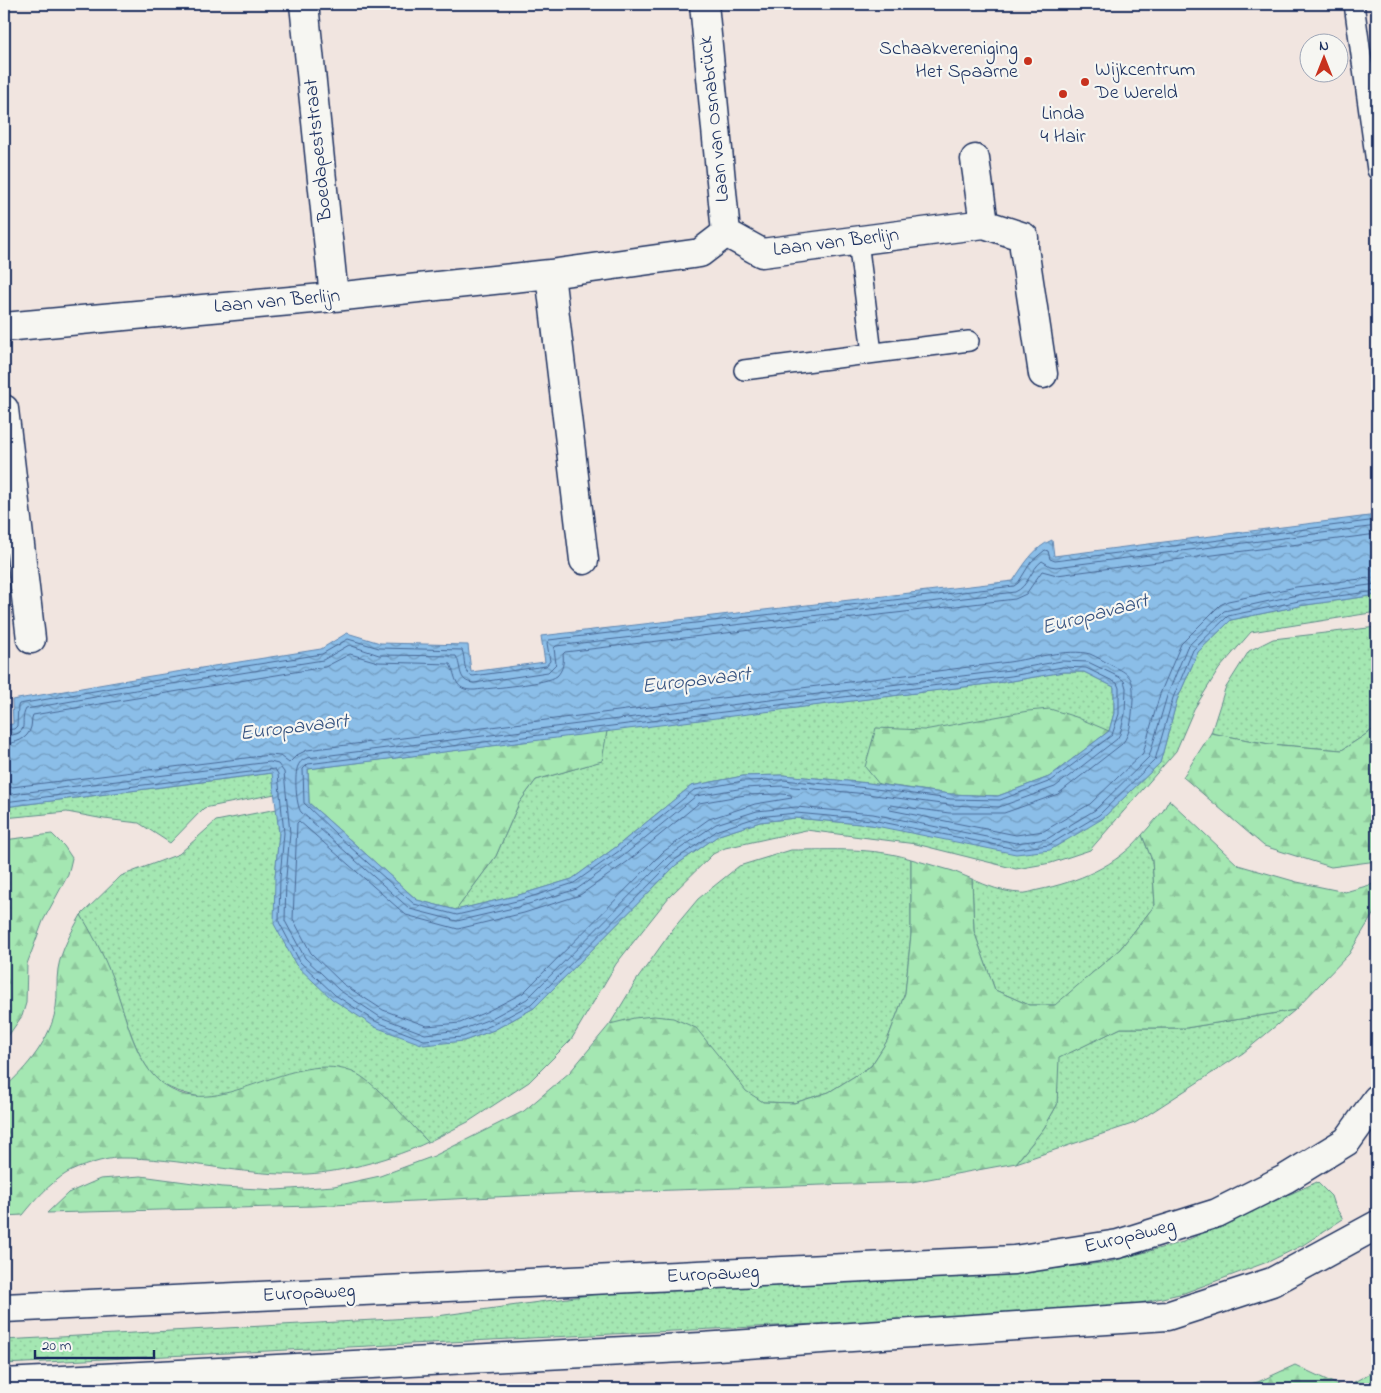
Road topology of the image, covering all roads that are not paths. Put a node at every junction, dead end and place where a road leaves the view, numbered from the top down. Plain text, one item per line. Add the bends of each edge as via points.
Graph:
1 (304, 4) edge
2 (704, 4) edge
3 (1354, 4) edge
4 (975, 159) dead end
5 (1377, 170) edge
6 (984, 224) junction
7 (726, 233) junction
8 (858, 241) junction
9 (550, 274) junction
10 (334, 297) junction
11 (4, 327) edge
12 (969, 341) dead end
13 (872, 353) junction
14 (744, 370) dead end
15 (1043, 374) dead end
16 (4, 409) edge
17 (584, 560) dead end
18 (31, 639) dead end
19 (1377, 1099) edge
20 (1377, 1225) edge
21 (4, 1308) edge
22 (4, 1383) edge

1 - 10 main road, Boedapeststraat
2 - 7 main road, Laan van Osnabrück
3 - 5 lane
4 - 6 main road
6 - 8 main road, Laan van Berlijn
6 - 15 main road, Laan van Berlijn via 1024,237
7 - 8 main road, Laan van Berlijn via 762,253
7 - 9 main road, Laan van Berlijn via 700,253
8 - 13 lane
9 - 10 main road, Laan van Berlijn
9 - 17 main road
10 - 11 main road, Laan van Berlijn
12 - 13 lane
13 - 14 lane
16 - 18 main road
19 - 21 main road, Europaweg via 1346,1141 1285,1179 1217,1213 1118,1244 1014,1260
20 - 22 main road via 1272,1282 1167,1316 702,1347

